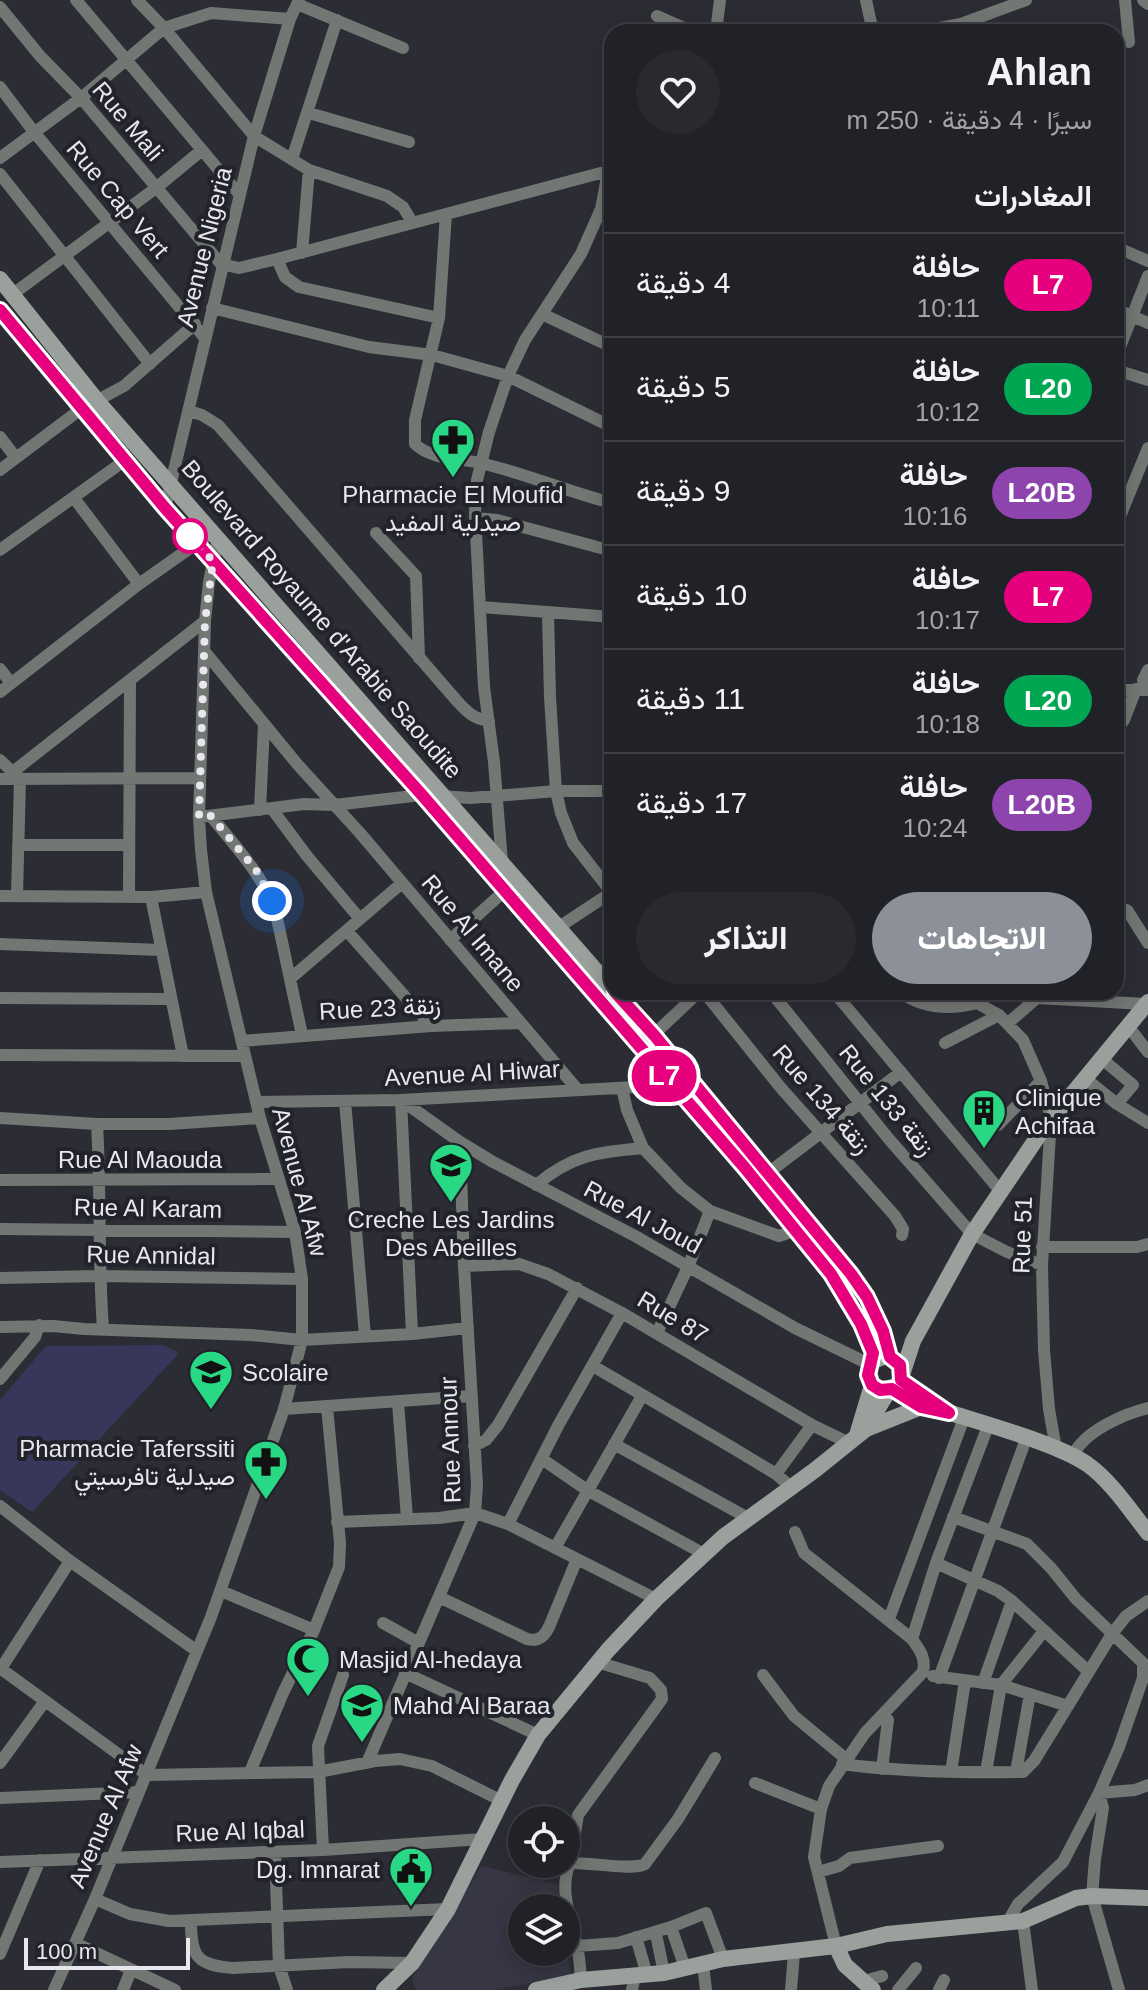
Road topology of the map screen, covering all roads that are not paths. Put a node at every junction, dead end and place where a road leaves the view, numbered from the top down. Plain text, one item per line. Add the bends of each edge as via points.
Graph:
1 (76, 0) edge
2 (137, 0) edge
3 (720, 0) edge
4 (866, 0) edge
5 (1026, 0) edge
6 (1125, 0) edge
7 (1143, 0) edge
8 (298, 2) edge
9 (1148, 4) edge
10 (211, 6) edge
11 (0, 7) edge
12 (657, 16) dead end
13 (290, 19) junction
14 (337, 20) junction
15 (675, 24) edge
16 (717, 24) edge
17 (871, 24) edge
18 (971, 24) edge
19 (164, 28) junction
20 (1129, 42) dead end
21 (403, 48) dead end
22 (126, 59) junction
23 (0, 87) edge
24 (81, 98) junction
25 (309, 113) junction
26 (34, 132) junction
27 (254, 136) junction
28 (409, 142) dead end
29 (202, 150) junction
30 (0, 158) edge
31 (292, 159) junction
32 (309, 170) junction
33 (604, 172) edge
34 (0, 174) edge
35 (156, 188) junction
36 (604, 193) edge
37 (239, 194) junction
38 (446, 214) junction
39 (412, 222) junction
40 (108, 224) junction
41 (1124, 250) edge
42 (302, 253) junction
43 (65, 254) junction
44 (277, 259) junction
45 (1148, 261) edge
46 (221, 264) junction
47 (1148, 276) edge
48 (0, 279) edge
49 (13, 294) junction
50 (212, 308) junction
51 (0, 310) edge
52 (1124, 313) edge
53 (542, 314) junction
54 (1132, 317) junction
55 (439, 318) junction
56 (1148, 323) edge
57 (195, 324) junction
58 (204, 337) junction
59 (1124, 337) edge
60 (604, 343) edge
61 (432, 355) junction
62 (150, 364) junction
63 (1124, 372) edge
64 (508, 376) junction
65 (1148, 380) edge
66 (98, 402) junction
67 (81, 409) junction
68 (189, 411) junction
69 (604, 423) edge
70 (0, 437) edge
71 (1148, 448) edge
72 (16, 458) junction
73 (124, 461) junction
74 (481, 463) junction
75 (0, 470) edge
76 (171, 483) junction
77 (74, 498) junction
78 (604, 501) edge
79 (1124, 506) edge
80 (165, 508) junction
81 (475, 518) junction
82 (376, 533) dead end
83 (216, 535) junction
84 (198, 544) junction
85 (604, 549) edge
86 (0, 550) edge
87 (213, 561) junction
88 (139, 584) junction
89 (481, 607) junction
90 (548, 613) junction
91 (604, 616) edge
92 (205, 621) junction
93 (205, 652) junction
94 (419, 658) junction
95 (0, 669) edge
96 (1148, 670) edge
97 (130, 681) junction
98 (5, 688) edge
99 (1143, 690) edge
100 (1124, 720) edge
101 (489, 721) junction
102 (264, 725) junction
103 (0, 760) edge
104 (17, 775) junction
105 (129, 778) junction
106 (200, 778) junction
107 (0, 779) edge
108 (556, 791) junction
109 (604, 793) edge
110 (422, 795) junction
111 (445, 796) junction
112 (497, 797) junction
113 (334, 805) junction
114 (266, 809) junction
115 (205, 817) junction
116 (18, 845) junction
117 (129, 845) junction
118 (502, 862) junction
119 (518, 879) junction
120 (604, 882) edge
121 (402, 883) junction
122 (505, 891) junction
123 (206, 892) junction
124 (0, 896) edge
125 (17, 896) junction
126 (129, 897) junction
127 (151, 897) junction
128 (604, 897) edge
129 (1127, 910) dead end
130 (360, 919) junction
131 (559, 927) junction
132 (347, 931) junction
133 (450, 940) junction
134 (1148, 943) edge
135 (0, 944) edge
136 (161, 950) junction
137 (291, 978) junction
138 (604, 980) edge
139 (0, 998) edge
140 (170, 999) junction
141 (622, 1000) edge
142 (693, 1000) edge
143 (709, 1000) edge
144 (777, 1000) edge
145 (841, 1000) edge
146 (916, 1000) edge
147 (973, 1000) edge
148 (1032, 1000) edge
149 (1092, 1000) edge
150 (977, 1003) junction
151 (1147, 1005) edge
152 (520, 1023) junction
153 (1007, 1023) junction
154 (431, 1026) junction
155 (1128, 1026) junction
156 (302, 1035) junction
157 (654, 1035) junction
158 (242, 1041) junction
159 (945, 1043) dead end
160 (639, 1047) junction
161 (1148, 1052) edge
162 (0, 1055) edge
163 (183, 1056) junction
164 (245, 1056) junction
165 (1102, 1059) junction
166 (901, 1072) junction
167 (679, 1079) junction
168 (1086, 1079) junction
169 (1041, 1081) junction
170 (622, 1088) junction
171 (577, 1089) junction
172 (401, 1100) junction
173 (345, 1101) junction
174 (256, 1102) junction
175 (859, 1102) junction
176 (1117, 1104) junction
177 (0, 1118) edge
178 (260, 1118) junction
179 (1051, 1118) junction
180 (1148, 1123) edge
181 (97, 1124) junction
182 (998, 1125) dead end
183 (822, 1132) junction
184 (460, 1142) junction
185 (643, 1148) junction
186 (768, 1173) junction
187 (100, 1178) junction
188 (279, 1179) junction
189 (0, 1180) edge
190 (536, 1185) junction
191 (1001, 1192) junction
192 (710, 1211) junction
193 (0, 1229) edge
194 (101, 1230) junction
195 (794, 1231) junction
196 (295, 1232) junction
197 (972, 1234) junction
198 (902, 1235) dead end
199 (1148, 1244) edge
200 (1042, 1247) junction
201 (1042, 1265) junction
202 (464, 1266) junction
203 (688, 1267) junction
204 (99, 1276) junction
205 (0, 1278) edge
206 (302, 1279) junction
207 (577, 1288) junction
208 (622, 1313) junction
209 (39, 1325) junction
210 (0, 1327) edge
211 (468, 1328) junction
212 (103, 1329) junction
213 (657, 1333) junction
214 (412, 1334) junction
215 (365, 1336) junction
216 (302, 1340) junction
217 (593, 1366) junction
218 (889, 1371) junction
219 (0, 1379) edge
220 (472, 1396) junction
221 (642, 1396) junction
222 (398, 1403) junction
223 (327, 1407) junction
224 (921, 1407) junction
225 (1148, 1408) edge
226 (284, 1409) junction
227 (957, 1415) junction
228 (812, 1425) junction
229 (988, 1426) junction
230 (857, 1436) junction
231 (1026, 1439) junction
232 (614, 1444) junction
233 (474, 1446) junction
234 (1056, 1449) junction
235 (1073, 1456) junction
236 (542, 1459) junction
237 (776, 1474) junction
238 (791, 1487) junction
239 (587, 1490) junction
240 (0, 1506) edge
241 (475, 1513) junction
242 (953, 1517) junction
243 (407, 1518) junction
244 (748, 1518) junction
245 (337, 1522) junction
246 (508, 1524) junction
247 (795, 1532) dead end
248 (993, 1532) junction
249 (1148, 1533) edge
250 (555, 1548) junction
251 (704, 1554) junction
252 (577, 1559) junction
253 (70, 1561) junction
254 (936, 1563) junction
255 (974, 1582) junction
256 (221, 1591) junction
257 (439, 1597) junction
258 (656, 1599) junction
259 (1012, 1601) junction
260 (1148, 1601) edge
261 (889, 1619) junction
262 (383, 1623) dead end
263 (314, 1630) junction
264 (1044, 1631) junction
265 (1112, 1634) junction
266 (912, 1639) junction
267 (417, 1642) junction
268 (197, 1651) junction
269 (597, 1662) junction
270 (0, 1669) edge
271 (923, 1672) junction
272 (1089, 1672) junction
273 (405, 1673) junction
274 (343, 1675) dead end
275 (763, 1675) dead end
276 (939, 1678) junction
277 (965, 1681) junction
278 (983, 1683) junction
279 (1001, 1685) junction
280 (1030, 1694) junction
281 (45, 1701) junction
282 (1068, 1706) junction
283 (884, 1714) junction
284 (538, 1735) junction
285 (715, 1758) dead end
286 (844, 1762) junction
287 (0, 1763) edge
288 (367, 1763) junction
289 (882, 1769) junction
290 (250, 1772) junction
291 (318, 1772) junction
292 (951, 1772) junction
293 (986, 1772) junction
294 (1016, 1772) junction
295 (147, 1775) junction
296 (755, 1783) dead end
297 (1148, 1785) edge
298 (139, 1792) junction
299 (1099, 1793) junction
300 (0, 1798) edge
301 (502, 1801) junction
302 (821, 1809) junction
303 (580, 1812) edge
304 (482, 1839) junction
305 (938, 1846) dead end
306 (323, 1850) junction
307 (275, 1852) junction
308 (113, 1856) junction
309 (40, 1860) junction
310 (0, 1862) edge
311 (580, 1863) edge
312 (818, 1872) junction
313 (1092, 1896) junction
314 (1148, 1898) edge
315 (95, 1899) junction
316 (448, 1909) junction
317 (277, 1916) junction
318 (191, 1922) junction
319 (1015, 1922) junction
320 (671, 1927) junction
321 (636, 1937) junction
322 (657, 1939) dead end
323 (75, 1943) junction
324 (580, 1946) edge
325 (836, 1946) junction
326 (794, 1953) junction
327 (0, 1954) edge
328 (723, 1959) junction
329 (703, 1964) junction
330 (279, 1966) junction
331 (579, 1966) edge
332 (685, 1968) junction
333 (916, 1968) dead end
334 (131, 1970) junction
335 (664, 1973) junction
336 (402, 1980) edge
337 (581, 1980) junction
338 (638, 1981) edge
339 (872, 1982) edge
340 (54, 1990) edge
341 (123, 1990) edge
342 (175, 1990) edge
343 (287, 1990) edge
344 (385, 1990) edge
345 (536, 1990) edge
346 (706, 1990) edge
347 (791, 1990) edge
348 (898, 1990) edge
349 (1032, 1990) edge
350 (1119, 1990) edge

1 - 22 street
2 - 19 street
3 - 16 street
4 - 17 street
5 - 18 street
6 - 20 street
7 - 9 street
8 - 13 street, Avenue Nigeria
8 - 14 street
10 - 13 street
10 - 19 street
11 - 24 street, Rue Mali
12 - 15 street
13 - 27 street, Avenue Nigeria
14 - 21 street
14 - 25 street
19 - 22 street
19 - 27 street
22 - 24 street
22 - 29 street
23 - 26 street, Rue Cap Vert
24 - 26 street
24 - 35 street, Rue Mali
25 - 28 street
25 - 31 street
26 - 30 street
26 - 40 street, Rue Cap Vert
27 - 31 street
27 - 37 street, Avenue Nigeria
29 - 35 street
29 - 37 street
31 - 32 street
32 - 39 street via 387,196
32 - 42 street
33 - 38 street
34 - 43 street
35 - 40 street
35 - 46 street, Rue Mali
36 - 53 street via 585,246
37 - 46 street, Avenue Nigeria
38 - 39 street
38 - 55 street
39 - 42 street
40 - 43 street
40 - 57 street, Rue Cap Vert
41 - 45 street
42 - 44 street
43 - 49 street
43 - 62 street
44 - 46 street via 239,268
44 - 55 street via 288,281 299,287
46 - 50 street, Avenue Nigeria
47 - 54 street
48 - 49 main road, Boulevard Royaume d'Arabie Saoudite
49 - 66 main road, Boulevard Royaume d'Arabie Saoudite
50 - 58 street, Avenue Nigeria
50 - 61 street via 369,347
51 - 67 main road, Boulevard Royaume d'Arabie Saoudite
52 - 54 street
53 - 60 street
53 - 64 street
54 - 56 street
54 - 59 street
55 - 61 street
57 - 58 street, Rue Cap Vert
57 - 62 street
58 - 68 street, Avenue Nigeria
61 - 64 street
61 - 74 street via 415,420 415,444 433,454
62 - 66 street
63 - 65 street
64 - 69 street
64 - 74 street
66 - 67 street
66 - 76 main road, Boulevard Royaume d'Arabie Saoudite
67 - 72 street
67 - 73 main road, Boulevard Royaume d'Arabie Saoudite
68 - 76 street, Avenue Nigeria
68 - 94 street via 218,425
70 - 72 street
71 - 79 street
72 - 75 street
73 - 77 street
73 - 80 main road, Boulevard Royaume d'Arabie Saoudite
74 - 78 street
74 - 81 street
76 - 80 street, Avenue Nigeria
76 - 83 main road, Boulevard Royaume d'Arabie Saoudite
77 - 86 street
77 - 88 street
80 - 84 main road, Boulevard Royaume d'Arabie Saoudite
81 - 85 street
81 - 89 street
82 - 94 street via 416,576
83 - 84 street
83 - 87 street, Avenue Al Afw
83 - 111 main road, Boulevard Royaume d'Arabie Saoudite
84 - 87 main road, Boulevard Royaume d'Arabie Saoudite
84 - 88 street
87 - 92 street, Avenue Al Afw
87 - 110 main road, Boulevard Royaume d'Arabie Saoudite
88 - 98 street
89 - 90 street
89 - 101 street
90 - 91 street
90 - 108 street
92 - 93 street, Avenue Al Afw
92 - 97 street
93 - 102 street, Rue Al Imane
93 - 106 street, Avenue Al Afw
94 - 101 street via 468,713
95 - 98 street
96 - 99 street
97 - 104 street
97 - 105 street
99 - 100 street
101 - 112 street
102 - 113 street, Rue Al Imane
102 - 114 street
103 - 104 street
104 - 105 street
104 - 107 street
104 - 116 street
105 - 106 street
105 - 117 street
106 - 115 street, Avenue Al Afw
108 - 109 street
108 - 112 street
108 - 120 street via 566,830
110 - 111 street
110 - 113 street
110 - 122 main road, Boulevard Royaume d'Arabie Saoudite
111 - 112 street
111 - 118 main road, Boulevard Royaume d'Arabie Saoudite
112 - 118 street
113 - 114 street
113 - 121 street, Rue Al Imane
114 - 115 street
114 - 130 street
115 - 123 street, Avenue Al Afw
115 - 137 street via 264,882
116 - 117 street
116 - 125 street
117 - 126 street
118 - 119 main road, Boulevard Royaume d'Arabie Saoudite
119 - 122 street
119 - 131 main road, Boulevard Royaume d'Arabie Saoudite
121 - 130 street
121 - 133 street, Rue Al Imane
122 - 133 street
122 - 160 main road, Boulevard Royaume d'Arabie Saoudite
123 - 127 street
123 - 158 street, Avenue Al Afw
124 - 125 street
125 - 126 street
126 - 127 street
127 - 136 street
128 - 131 street
129 - 134 street
130 - 132 street
131 - 138 main road, Boulevard Royaume d'Arabie Saoudite
132 - 137 street
132 - 154 street
133 - 152 street, Rue Al Imane
135 - 136 street
136 - 140 street
137 - 156 street
139 - 140 street
140 - 163 street
141 - 157 main road, Boulevard Royaume d'Arabie Saoudite
142 - 157 street
143 - 183 street, Rue 134 زنقة
144 - 175 street, Rue 133 زنقة
145 - 166 street
146 - 150 street via 943,1008
147 - 150 street
148 - 153 street
149 - 151 street
150 - 153 street
151 - 155 main road
152 - 154 street, Rue 23 زنقة
152 - 171 street, Rue Al Imane
153 - 159 street
153 - 169 street, Rue 51
154 - 156 street, Rue 23 زنقة
155 - 161 street
155 - 165 main road
156 - 158 street, Rue 23 زنقة
157 - 160 street
157 - 167 main road, Boulevard Royaume d'Arabie Saoudite
158 - 164 street, Avenue Al Afw
160 - 167 main road, Boulevard Royaume d'Arabie Saoudite
162 - 163 street
163 - 164 street
164 - 174 street, Avenue Al Afw
165 - 168 main road
165 - 176 street via 1133,1085
166 - 175 street
166 - 191 street
167 - 170 street, Avenue Al Hiwar
167 - 186 main road, Boulevard Royaume d'Arabie Saoudite
167 - 195 main road, Boulevard Royaume d'Arabie Saoudite
168 - 176 street
168 - 179 main road
169 - 179 street, Rue 51
169 - 182 street
170 - 171 street, Avenue Al Hiwar
170 - 185 street
171 - 172 street, Avenue Al Hiwar
172 - 173 street, Avenue Al Hiwar
172 - 184 street, Rue Al Joud
172 - 214 street
173 - 174 street, Avenue Al Hiwar
173 - 215 street
174 - 178 street, Avenue Al Afw
175 - 183 street
175 - 197 street, Rue 133 زنقة
176 - 180 street
177 - 181 street
178 - 181 street
178 - 188 street, Avenue Al Afw
179 - 191 main road
179 - 200 street, Rue 51
181 - 187 street
183 - 186 street
183 - 198 street, Rue 134 زنقة via 895,1216
184 - 190 street, Rue Al Joud
184 - 202 street, Rue Annour
185 - 190 street via 588,1155
185 - 192 street
186 - 218 main road, Boulevard Royaume d'Arabie Saoudite via 867,1297 883,1331
187 - 188 street, Rue Al Maouda
187 - 189 street, Rue Al Maouda
187 - 194 street
188 - 196 street, Avenue Al Afw
190 - 203 street, Rue Al Joud
191 - 197 main road
192 - 195 street via 779,1236
192 - 203 street
193 - 194 street, Rue Al Karam
194 - 196 street, Rue Al Karam
194 - 204 street
195 - 218 main road, Boulevard Royaume d'Arabie Saoudite via 831,1274
196 - 206 street, Avenue Al Afw
197 - 201 street
197 - 218 main road via 913,1341
199 - 200 street
200 - 201 street, Rue 51
201 - 234 street, Rue 51 via 1044,1350
202 - 207 street, Rue 87 via 519,1264
202 - 211 street, Rue Annour
203 - 213 street
203 - 218 street, Rue Al Joud via 795,1328
204 - 205 street, Rue Annidal
204 - 206 street, Rue Annidal
204 - 212 street
206 - 216 street, Avenue Al Afw
207 - 208 street, Rue 87
207 - 233 street via 498,1425
208 - 213 street, Rue 87
208 - 217 street
209 - 210 street
209 - 212 street
209 - 219 street
211 - 214 street
211 - 220 street, Rue Annour
212 - 216 street
213 - 228 street, Rue 87
214 - 215 street
215 - 216 street
216 - 226 street, Avenue Al Afw
217 - 221 street
217 - 236 street
218 - 224 main road
218 - 227 main road
218 - 230 main road
218 - 230 main road via 880,1390 872,1385
220 - 222 street
220 - 233 street, Rue Annour
221 - 232 street
221 - 237 street
222 - 223 street
222 - 243 street
223 - 226 street
223 - 245 street
224 - 227 main road
224 - 230 main road
225 - 235 street via 1084,1440
226 - 256 street, Avenue Al Afw
227 - 229 main road
227 - 261 street
228 - 230 street, Rue 87
228 - 237 street
229 - 231 main road
229 - 242 street
230 - 238 main road
231 - 234 main road
231 - 248 street
232 - 239 street
232 - 244 street
233 - 241 street, Rue Annour
234 - 235 main road
235 - 249 main road via 1103,1479
236 - 239 street
236 - 246 street
237 - 238 street
238 - 244 main road
239 - 250 street
239 - 251 street
240 - 253 street
241 - 243 street
241 - 246 street
241 - 257 street, Rue Annour
242 - 248 street
242 - 254 street
243 - 245 street
244 - 251 main road
245 - 263 street via 339,1567
246 - 250 street
247 - 261 street via 804,1553
248 - 255 street
248 - 265 street via 1027,1544
250 - 252 street
251 - 258 main road
252 - 257 street via 547,1632 537,1640
252 - 258 street
253 - 268 street
253 - 270 street
254 - 255 street
254 - 266 street
255 - 259 street
255 - 276 street
256 - 263 street
256 - 268 street, Avenue Al Afw
257 - 267 street, Rue Annour
258 - 269 main road
259 - 264 street
259 - 278 street
260 - 265 street
261 - 266 street
262 - 267 street
263 - 290 street
264 - 272 street
264 - 279 street
265 - 272 street
265 - 299 street via 1145,1670
266 - 271 street via 923,1654
267 - 273 street, Rue Annour
268 - 295 street, Avenue Al Afw
269 - 284 main road
269 - 303 street via 650,1678 662,1699
270 - 281 street
271 - 276 street
271 - 283 street
272 - 282 street
273 - 284 street
273 - 288 street, Rue Annour
274 - 291 street via 318,1746
275 - 286 street via 794,1716
276 - 277 street
277 - 278 street
277 - 292 street
278 - 279 street
279 - 280 street
279 - 293 street
280 - 282 street
280 - 294 street
281 - 287 street
281 - 295 street
282 - 294 street via 1034,1761
283 - 286 street
283 - 289 street via 888,1720
284 - 301 main road
285 - 311 street via 645,1864 638,1868
286 - 289 street
286 - 302 street
288 - 291 street
288 - 301 street via 416,1761
289 - 292 street
290 - 291 street
290 - 295 street
291 - 306 street
292 - 293 street
293 - 294 street
295 - 298 street, Avenue Al Afw
296 - 302 street
297 - 299 street
298 - 300 street
298 - 308 street, Avenue Al Afw
299 - 313 street via 1103,1808
299 - 319 street via 1063,1862 1018,1904
301 - 304 main road
302 - 312 street via 814,1857
304 - 306 street, Rue Al Iqbal
304 - 316 main road
305 - 312 street via 850,1858
306 - 307 street, Rue Al Iqbal
307 - 308 street, Rue Al Iqbal
307 - 317 street
308 - 309 street, Rue Al Iqbal
308 - 315 street, Avenue Al Afw
309 - 310 street, Rue Al Iqbal
309 - 327 street
312 - 325 street
313 - 314 main road
313 - 319 main road
313 - 350 street
315 - 318 street via 149,1919
315 - 323 street, Avenue Al Afw
316 - 317 street
316 - 336 main road
317 - 318 street
317 - 330 street
318 - 330 street via 194,1953 204,1963
319 - 325 main road via 887,1934
319 - 349 street
320 - 321 street
320 - 328 street via 706,1913
320 - 332 street
321 - 324 street
321 - 338 street
322 - 335 street
323 - 334 street
323 - 340 street, Avenue Al Afw
325 - 326 main road
325 - 339 main road via 845,1965
326 - 328 main road
326 - 347 street
328 - 329 main road
329 - 332 main road
329 - 346 street
330 - 336 street via 349,1962
330 - 343 street
331 - 337 street
332 - 335 main road
333 - 348 street
334 - 341 street
334 - 342 street
335 - 338 main road
336 - 344 main road
337 - 338 main road
337 - 345 main road

